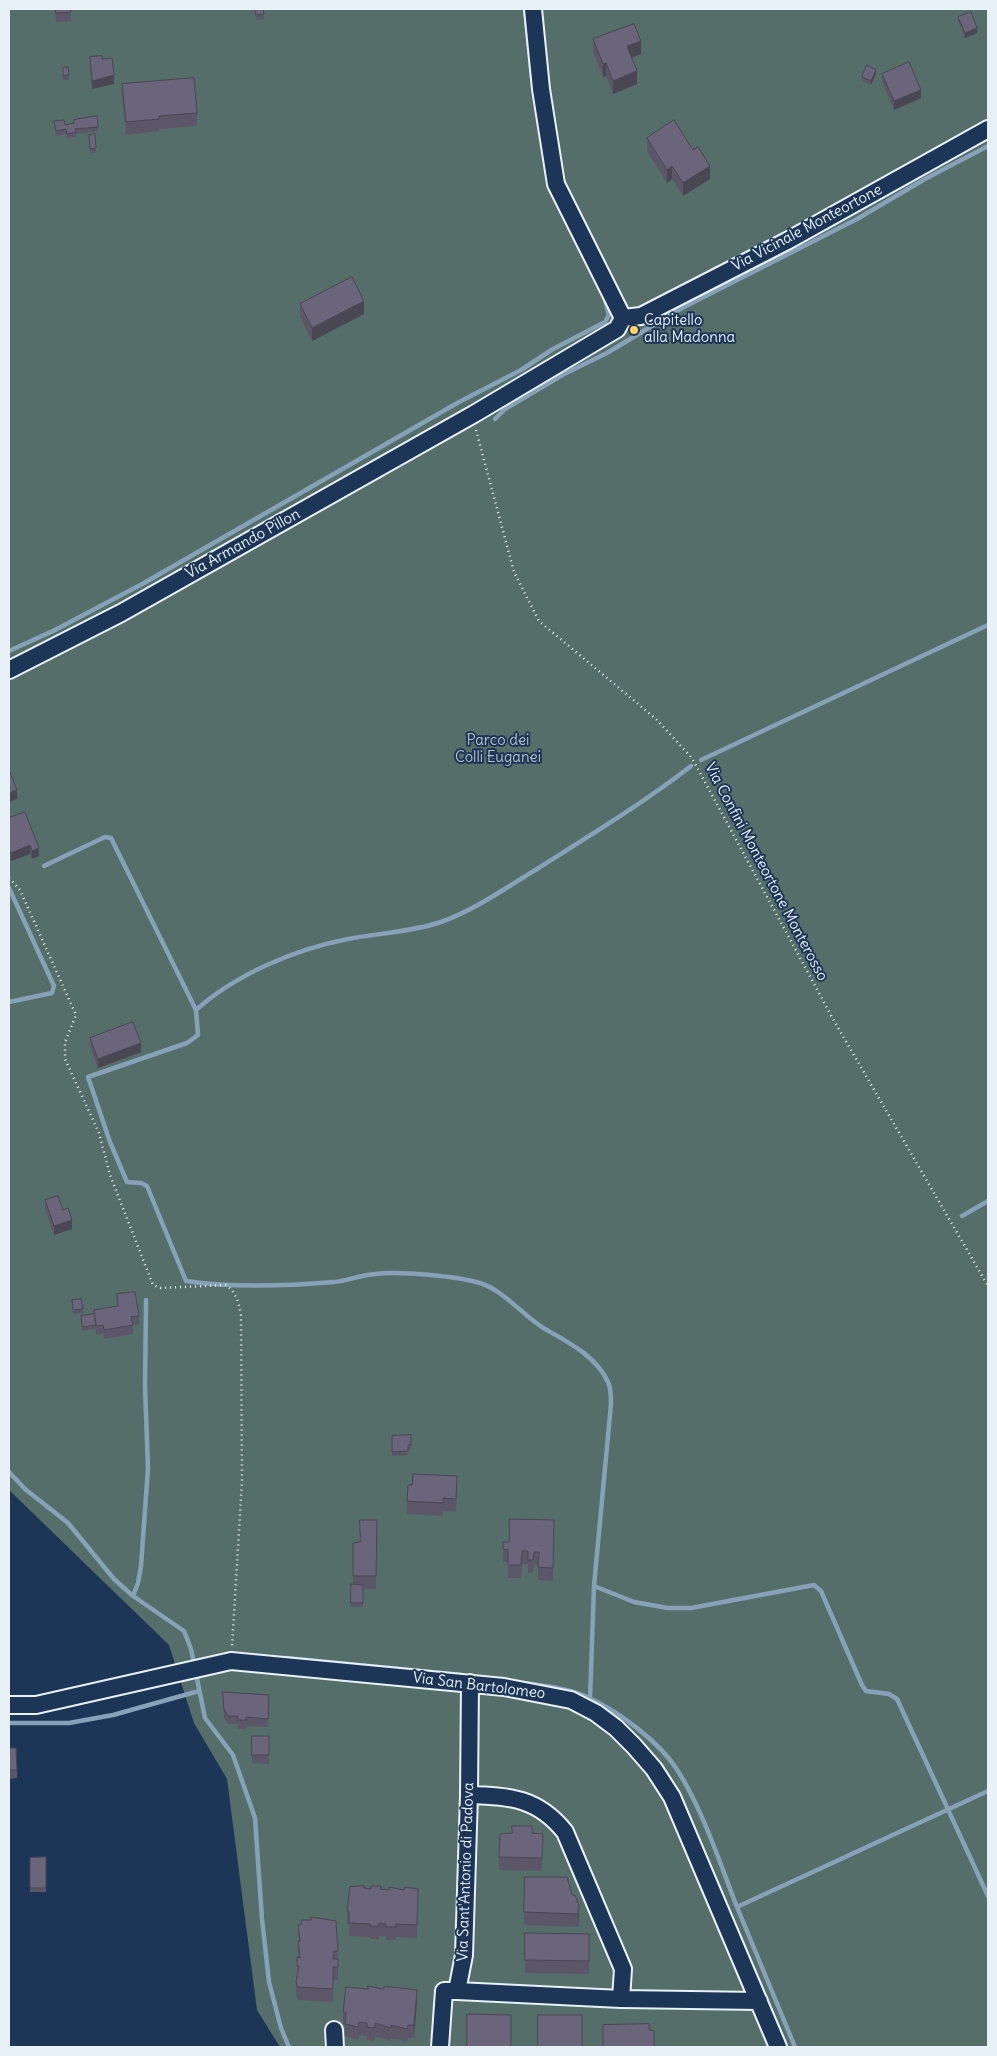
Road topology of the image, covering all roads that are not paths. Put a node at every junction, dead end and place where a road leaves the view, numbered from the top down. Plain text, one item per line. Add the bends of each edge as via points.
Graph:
1 (533, 9) edge
2 (988, 129) edge
3 (623, 318) junction
4 (9, 670) edge
5 (470, 1683) junction
6 (9, 1705) edge
7 (469, 1795) junction
8 (457, 1991) junction
9 (621, 1999) junction
10 (759, 2002) junction
11 (334, 2030) dead end
12 (335, 2047) edge
13 (440, 2047) edge
14 (778, 2047) edge

1 - 3 street via 556,184
2 - 3 street, Via Vicinale Monteortone via 787,241 641,316
3 - 4 street, Via Armando Pillon via 617,329 474,414 121,613
5 - 6 street, Via San Bartolomeo via 231,1661 36,1706
5 - 7 street, Via Sant'Antonio di Padova
5 - 10 street, Via San Bartolomeo via 571,1700 596,1713 634,1746 672,1797
7 - 8 street, Via Sant'Antonio di Padova via 464,1954
7 - 9 street via 519,1798 537,1806 565,1832 623,1969
8 - 9 street
8 - 13 street via 444,1991
9 - 10 street
10 - 14 street, Via San Bartolomeo
11 - 12 street

